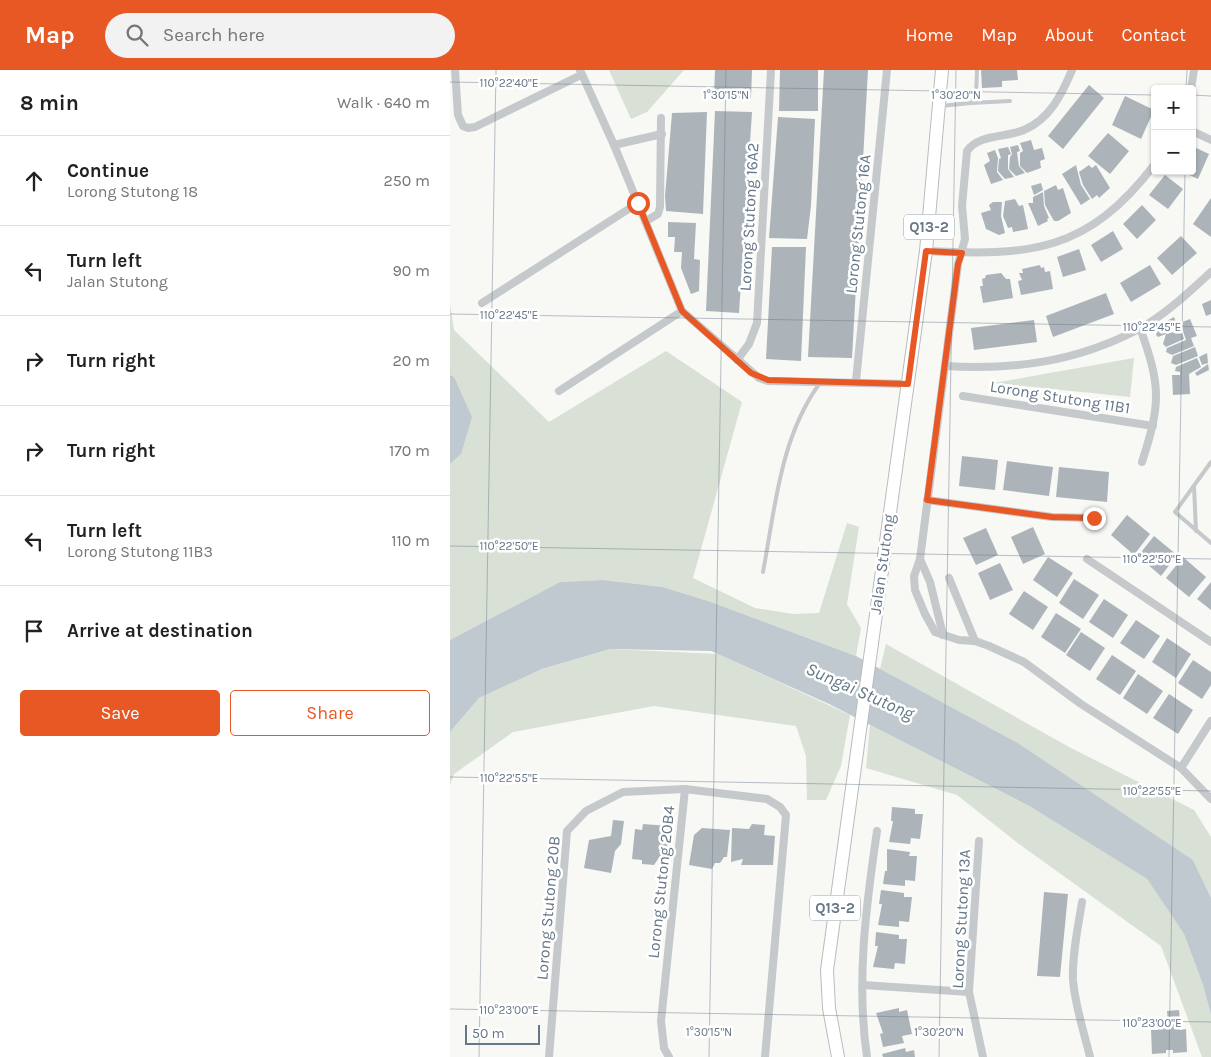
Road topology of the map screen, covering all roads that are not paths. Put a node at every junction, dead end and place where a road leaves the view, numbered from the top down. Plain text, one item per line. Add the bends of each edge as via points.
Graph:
1 (455, 70) edge
2 (771, 70) edge
3 (887, 70) edge
4 (942, 70) edge
5 (977, 70) edge
6 (1072, 70) edge
7 (1194, 70) edge
8 (581, 72) edge
9 (1192, 85) edge
10 (1010, 102) dead end
11 (971, 103) junction
12 (940, 106) junction
13 (661, 118) dead end
14 (1196, 133) edge
15 (662, 134) junction
16 (1211, 140) edge
17 (614, 145) junction
18 (1151, 169) edge
19 (638, 203) junction
20 (646, 221) junction
21 (926, 251) junction
22 (962, 253) junction
23 (1211, 272) edge
24 (482, 303) dead end
25 (682, 311) junction
26 (1140, 328) junction
27 (737, 360) junction
28 (945, 366) junction
29 (821, 381) junction
30 (856, 381) junction
31 (908, 384) junction
32 (559, 391) dead end
33 (963, 396) dead end
34 (1152, 426) junction
35 (1142, 462) dead end
36 (1211, 462) edge
37 (1194, 485) junction
38 (927, 500) junction
39 (1094, 518) dead end
40 (1196, 531) junction
41 (1211, 543) edge
42 (920, 559) junction
43 (1087, 559) dead end
44 (763, 572) dead end
45 (949, 578) dead end
46 (943, 635) junction
47 (975, 641) junction
48 (1211, 642) edge
49 (1211, 721) edge
50 (1181, 768) junction
51 (685, 789) junction
52 (1211, 798) edge
53 (877, 831) dead end
54 (978, 841) dead end
55 (1082, 902) dead end
56 (863, 985) junction
57 (969, 992) junction
58 (549, 1057) edge
59 (670, 1057) edge
60 (765, 1057) edge
61 (838, 1057) edge
62 (867, 1057) edge
63 (983, 1057) edge
64 (1090, 1057) edge

1 - 8 street via 458,115 463,126 468,128
2 - 27 street, Lorong Stutong 16A2 via 756,323 749,344
3 - 30 street, Lorong Stutong 16A
4 - 12 main road, Jalan Stutong / Q13-2
5 - 11 lane via 976,96
6 - 22 street via 1061,96 1038,120 1025,130 978,141 967,152
7 - 9 street
8 - 17 street
10 - 11 lane
11 - 12 lane
12 - 21 main road, Jalan Stutong / Q13-2
13 - 15 street
14 - 16 street
15 - 17 street
15 - 20 street via 660,207 658,214
17 - 19 street
18 - 22 street via 1112,211 1067,239 1017,252
19 - 20 street
19 - 24 street
20 - 25 street
21 - 22 street
21 - 31 main road, Jalan Stutong / Q13-2
22 - 28 street
23 - 26 street
25 - 27 street
25 - 32 street
26 - 28 street via 1061,359 1033,365
26 - 34 street via 1156,377 1157,397
27 - 29 street via 751,373 768,380
28 - 38 street
29 - 30 street
29 - 44 lane via 812,393 785,453
30 - 31 street
31 - 61 main road, Jalan Stutong / Q13-2 via 827,970 829,1008
33 - 34 street, Lorong Stutong 11B1
34 - 35 street
36 - 37 lane
37 - 40 lane
37 - 40 lane via 1175,512
38 - 39 street via 1052,517
38 - 42 street
40 - 41 lane
42 - 46 street via 930,582
42 - 46 street via 914,576 915,590 935,632
43 - 48 street
45 - 47 street
46 - 47 street
47 - 50 street via 1024,662 1081,704
49 - 50 street
50 - 52 street
51 - 58 street, Lorong Stutong 20B via 624,792 586,811 567,831
51 - 59 street, Lorong Stutong 20B4 via 661,1021 664,1048
51 - 60 street, Lorong Stutong 20B4 via 767,799 786,815
53 - 56 street via 862,957
54 - 57 street, Lorong Stutong 13A
55 - 64 street via 1073,979
56 - 57 street
56 - 62 street
57 - 63 street, Lorong Stutong 13A

